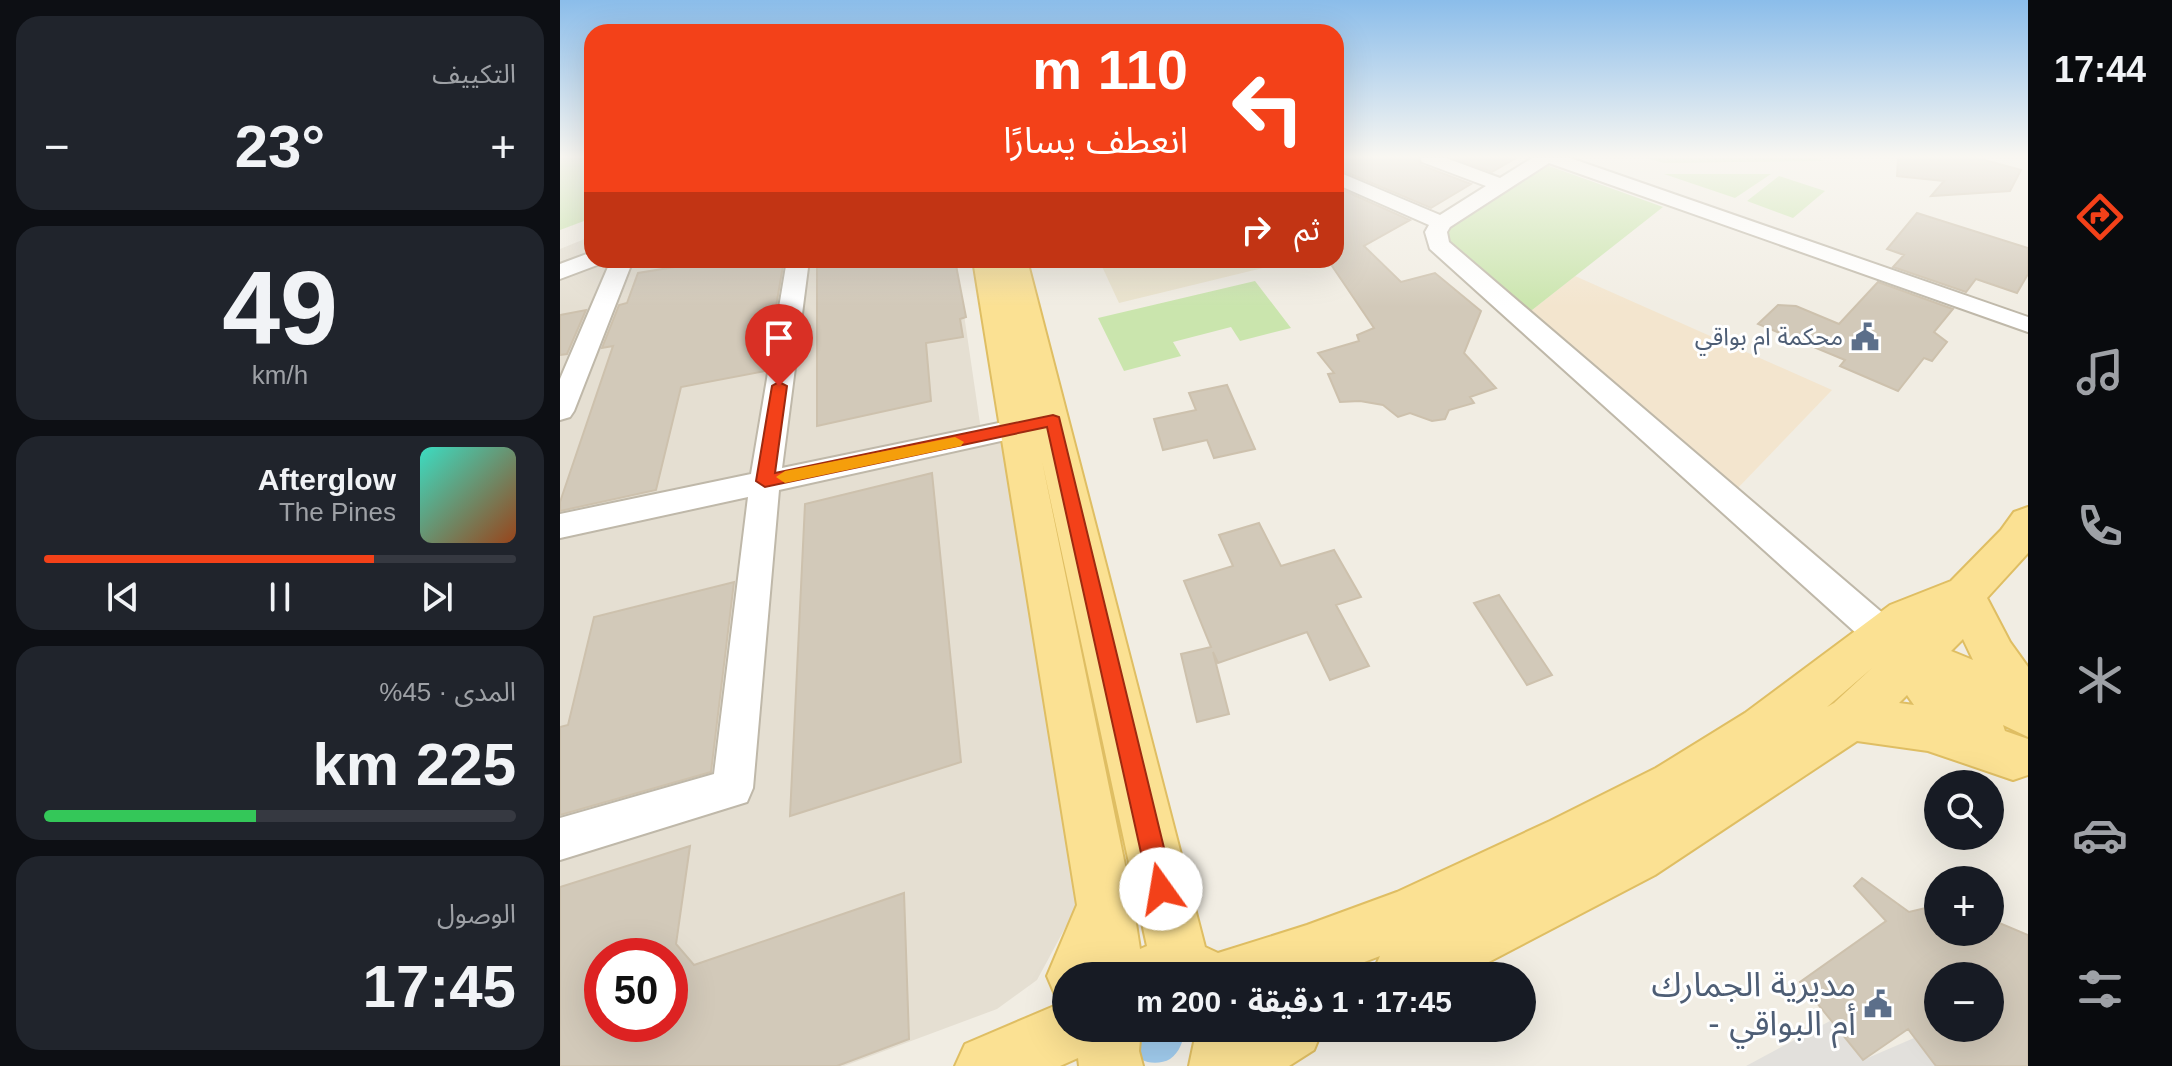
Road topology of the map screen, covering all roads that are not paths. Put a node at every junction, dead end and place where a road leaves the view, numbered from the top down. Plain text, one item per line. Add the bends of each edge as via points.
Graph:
1 (1406, 208) edge
2 (1465, 208) edge
3 (1694, 208) edge
4 (1441, 223) junction
5 (584, 262) edge
6 (619, 268) edge
7 (797, 268) edge
8 (989, 268) edge
9 (1014, 268) edge
10 (560, 272) edge
11 (2028, 325) edge
12 (560, 411) edge
13 (1037, 425) junction
14 (765, 481) junction
15 (2028, 522) edge
16 (560, 526) edge
17 (1964, 595) junction
18 (1897, 647) junction
19 (2028, 705) edge
20 (1851, 718) junction
21 (2023, 747) edge
22 (560, 839) edge
23 (1105, 904) junction
24 (1082, 962) edge
25 (1112, 962) edge
26 (1188, 962) edge
27 (1269, 962) edge
28 (1428, 962) edge
29 (1052, 1017) edge
30 (1109, 1042) edge
31 (1225, 1042) edge
32 (1270, 1042) edge
33 (1291, 1042) edge
34 (1031, 1047) edge
35 (1111, 1066) edge
36 (1221, 1066) edge
37 (1233, 1066) edge
38 (1277, 1066) edge

1 - 4 street
2 - 4 street
3 - 11 street
4 - 18 street via 1438,244 1449,256
5 - 10 street
6 - 12 street
7 - 14 street
8 - 13 main road
9 - 13 main road
13 - 14 street
13 - 23 main road
13 - 26 main road
14 - 16 street
14 - 22 street via 733,788
15 - 17 main road
17 - 18 main road via 1947,627
17 - 19 main road via 1994,656
18 - 20 main road
18 - 21 main road via 1923,685 1974,731
18 - 27 main road via 1617,818 1424,911 1301,957
20 - 21 main road
20 - 28 main road via 1636,856
23 - 24 main road
23 - 25 main road
29 - 34 main road
30 - 35 main road
31 - 36 main road
32 - 37 main road
33 - 38 main road

